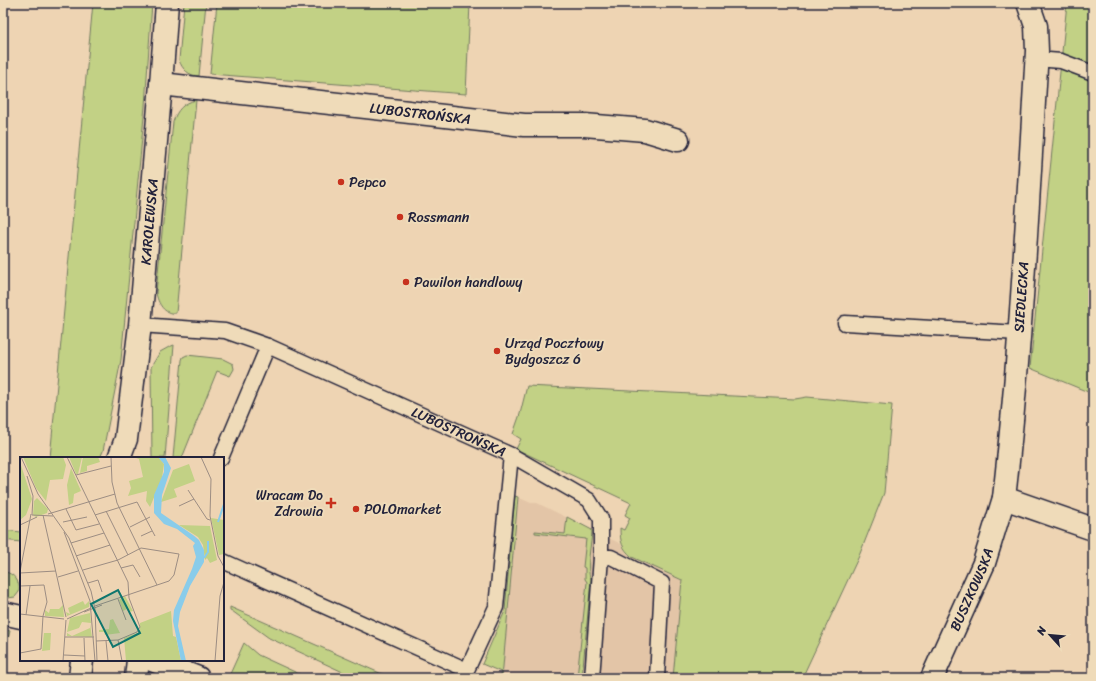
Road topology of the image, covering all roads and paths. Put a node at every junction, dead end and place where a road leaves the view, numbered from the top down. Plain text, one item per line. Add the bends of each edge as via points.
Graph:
1 (167, 3) edge
2 (1028, 3) edge
3 (1036, 59) junction
4 (1093, 73) edge
5 (161, 84) junction
6 (678, 140) dead end
7 (844, 323) dead end
8 (140, 325) junction
9 (1019, 333) junction
10 (268, 346) junction
11 (126, 452) edge
12 (511, 455) junction
13 (221, 457) edge
14 (1004, 498) junction
15 (1093, 528) edge
16 (601, 557) junction
17 (224, 561) edge
18 (3, 613) edge
19 (20, 617) edge
20 (82, 661) edge
21 (138, 661) edge
22 (155, 661) edge
23 (80, 678) edge
24 (136, 678) edge
25 (198, 678) edge
26 (592, 678) edge
27 (657, 678) edge
28 (932, 678) edge

1 - 5 street, KAROLEWSKA
2 - 3 street, SIEDLECKA via 1036,26
3 - 4 lane via 1061,61
3 - 9 street, SIEDLECKA
5 - 6 street, LUBOSTROŃSKA via 524,125 584,125 645,130
5 - 8 street, KAROLEWSKA
7 - 9 lane
8 - 10 lane, LUBOSTROŃSKA via 225,331
8 - 11 street, KAROLEWSKA
9 - 14 street, SIEDLECKA
10 - 12 lane, LUBOSTROŃSKA
10 - 13 lane
12 - 16 lane, LUBOSTROŃSKA via 589,500 601,520
12 - 17 lane via 496,607 467,670
14 - 15 street
14 - 28 street, BUSZKOWSKA via 984,563
16 - 26 lane
16 - 27 lane via 611,557 662,583
18 - 19 street
20 - 23 street
21 - 24 street
22 - 25 street

